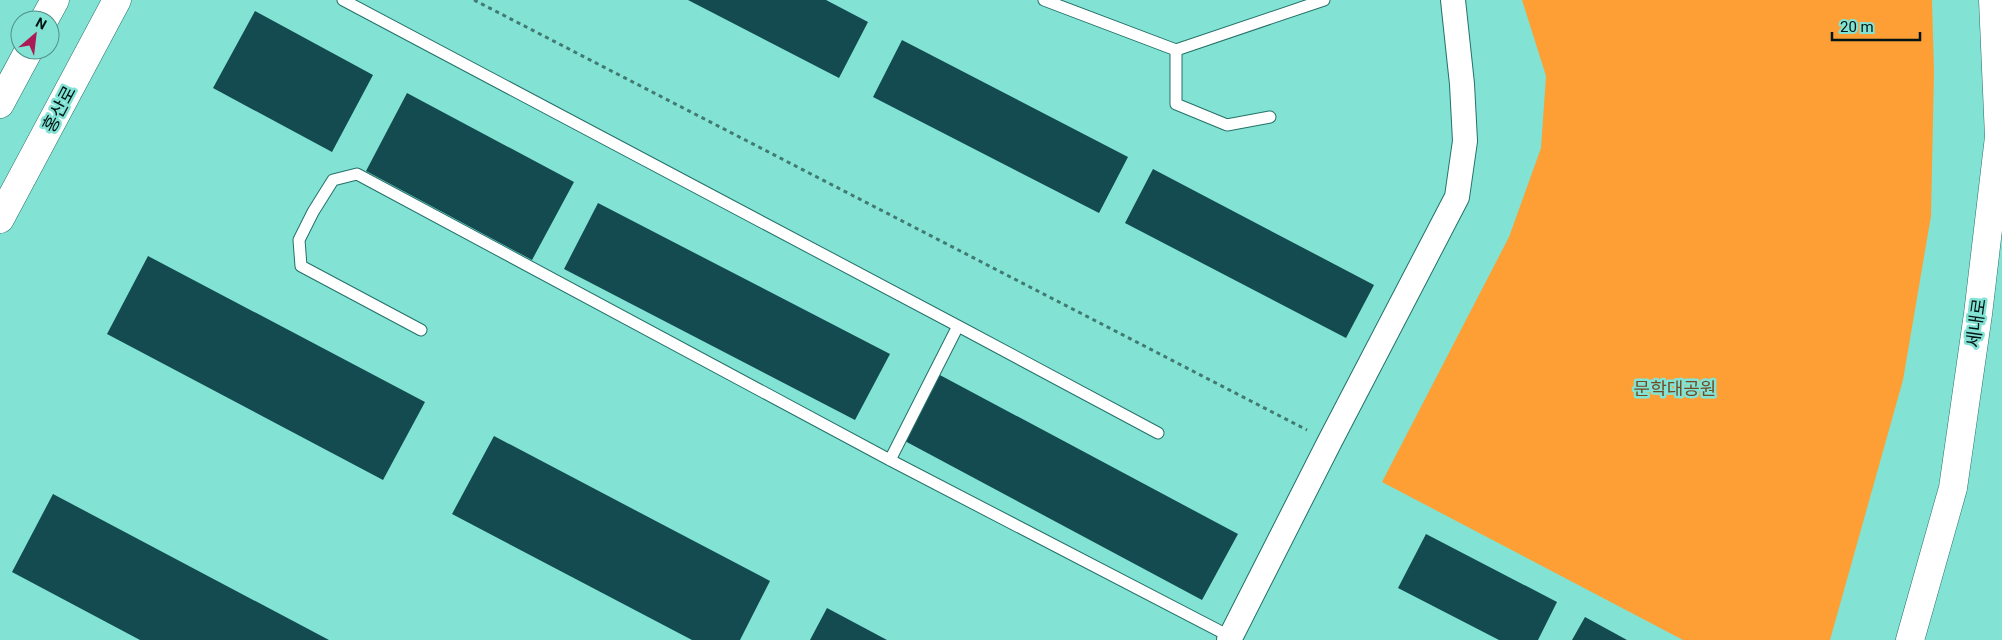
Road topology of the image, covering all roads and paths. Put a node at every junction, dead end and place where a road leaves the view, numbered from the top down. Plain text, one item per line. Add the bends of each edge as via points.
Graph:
1 (117, 0) edge
2 (343, 0) edge
3 (474, 0) edge
4 (1044, 0) edge
5 (1324, 0) edge
6 (1454, 0) edge
7 (1993, 0) edge
8 (1176, 50) junction
9 (24, 60) edge
10 (0, 104) edge
11 (1270, 117) dead end
12 (0, 219) edge
13 (958, 326) junction
14 (421, 330) dead end
15 (1158, 433) dead end
16 (1330, 441) junction
17 (890, 460) junction
18 (1230, 639) edge
19 (1910, 640) edge

1 - 12 street, 홍산로
2 - 13 lane
3 - 16 path
4 - 8 lane
5 - 8 lane
6 - 16 street via 1465,141 1457,197
7 - 19 street, 세내로 via 1999,137 1978,314 1953,488
8 - 11 lane via 1176,104 1226,125
9 - 10 street
13 - 15 lane
13 - 17 lane
14 - 17 lane via 300,266 299,240 333,180 357,174
16 - 18 street
17 - 18 lane

